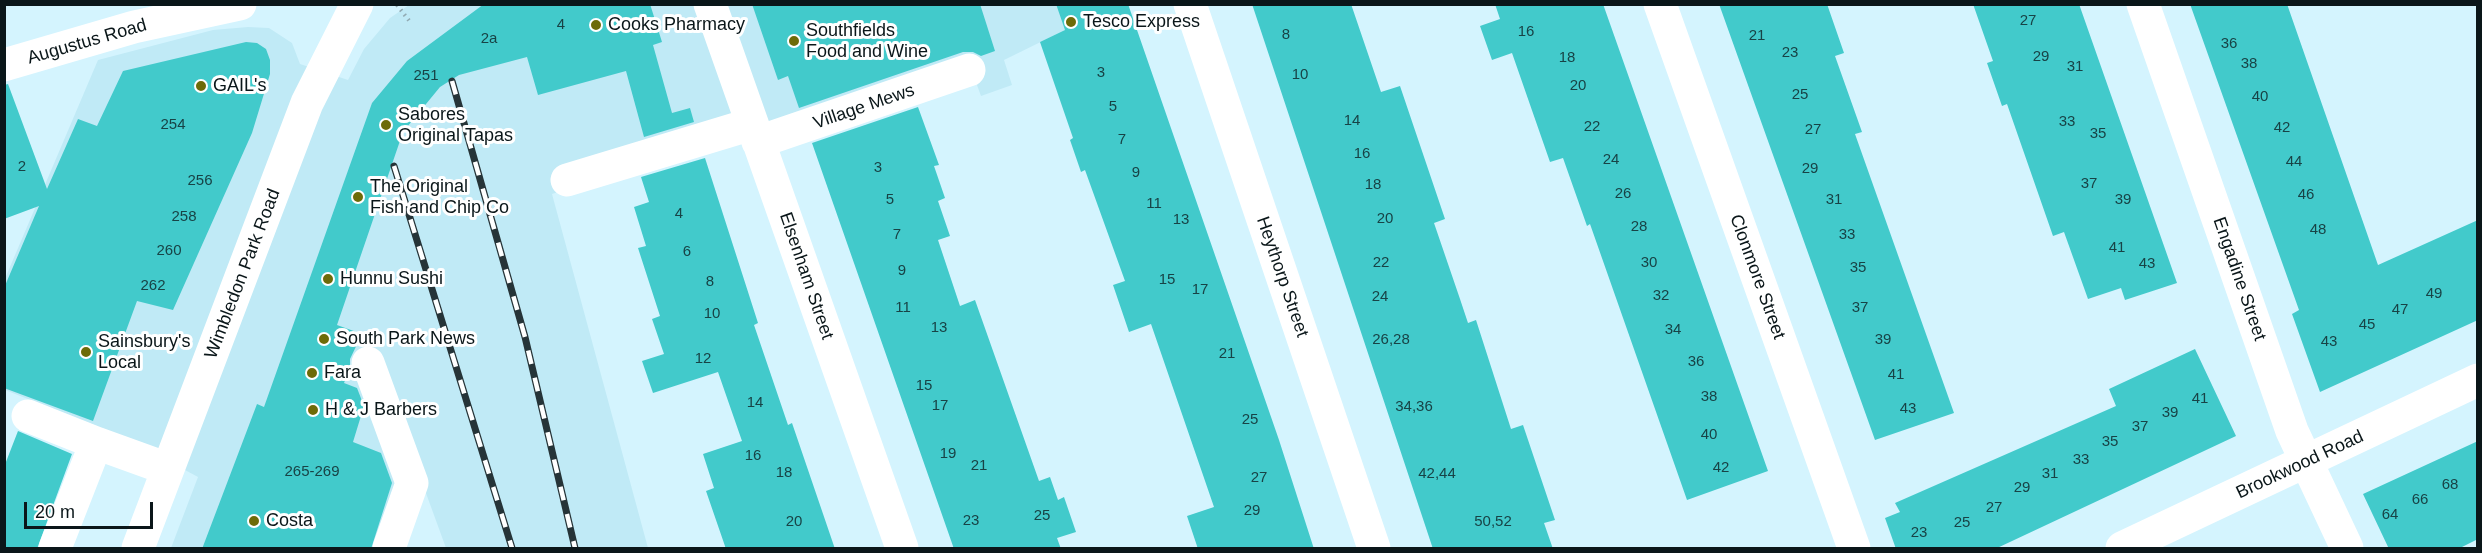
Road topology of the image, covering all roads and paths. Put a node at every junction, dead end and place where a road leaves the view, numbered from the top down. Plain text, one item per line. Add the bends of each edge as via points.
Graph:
1 (357, 4) edge
2 (397, 4) edge
3 (710, 4) edge
4 (1190, 4) edge
5 (1660, 4) edge
6 (2143, 4) edge
7 (232, 5) edge
8 (411, 23) dead end
9 (4, 65) edge
10 (969, 70) dead end
11 (755, 133) junction
12 (567, 180) dead end
13 (368, 363) dead end
14 (2478, 380) edge
15 (28, 416) dead end
16 (96, 443) junction
17 (2307, 463) junction
18 (168, 469) junction
19 (55, 549) edge
20 (138, 549) edge
21 (389, 549) edge
22 (902, 549) edge
23 (1374, 549) edge
24 (1854, 549) edge
25 (2122, 549) edge
26 (2347, 549) edge

1 - 18 street, Wimbledon Park Road via 308,103
2 - 8 path
3 - 11 street, Elsenham Street
4 - 23 street, Heythorp Street
5 - 24 street, Clonmore Street
6 - 17 street, Engadine Street via 2288,420
7 - 9 street, Augustus Road via 134,27
10 - 11 street, Village Mews
11 - 12 street, Village Mews
11 - 22 street, Elsenham Street
13 - 21 street via 412,483
14 - 17 street, Brookwood Road
15 - 16 street
16 - 18 street
16 - 19 street
17 - 25 street, Brookwood Road
17 - 26 street, Engadine Street
18 - 20 street, Wimbledon Park Road

